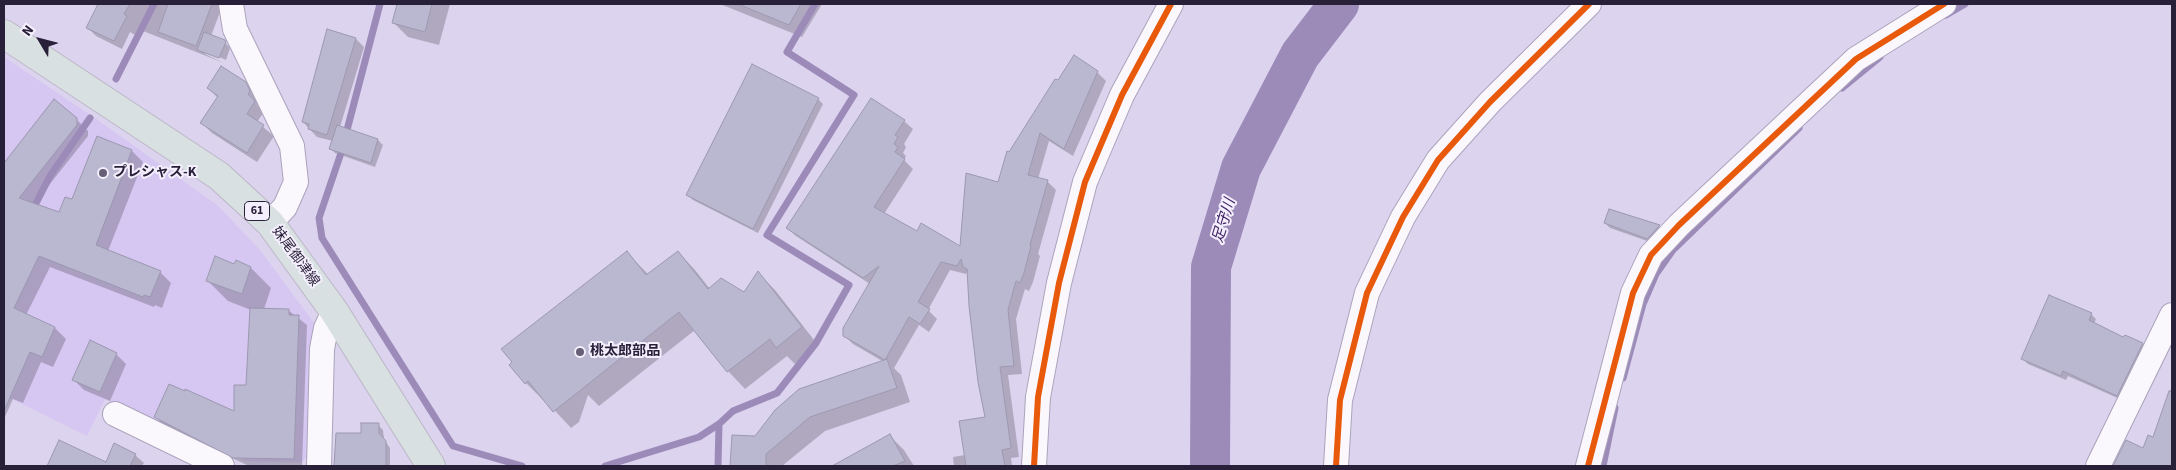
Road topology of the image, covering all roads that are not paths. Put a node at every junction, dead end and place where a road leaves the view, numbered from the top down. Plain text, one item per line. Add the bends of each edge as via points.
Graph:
1 (231, 4) edge
2 (1171, 4) edge
3 (1590, 4) edge
4 (1944, 4) edge
5 (4, 34) edge
6 (270, 223) junction
7 (334, 312) junction
8 (2172, 315) edge
9 (115, 414) dead end
10 (222, 466) edge
11 (319, 466) edge
12 (431, 466) edge
13 (1034, 466) edge
14 (1336, 466) edge
15 (1588, 466) edge
16 (2098, 466) edge

1 - 6 street via 235,29 292,146 296,182 285,206
2 - 13 street via 1122,95 1085,182 1058,283 1040,387
3 - 14 street via 1490,102 1438,160 1403,217 1367,293 1340,400
4 - 15 street via 1856,59 1650,255 1633,293
5 - 6 main road, 妹尾御津線 / 61 via 219,176
6 - 7 main road, 妹尾御津線 / 61
7 - 11 street via 326,328 322,349
7 - 12 main road, 妹尾御津線 / 61
8 - 16 street
9 - 10 street

